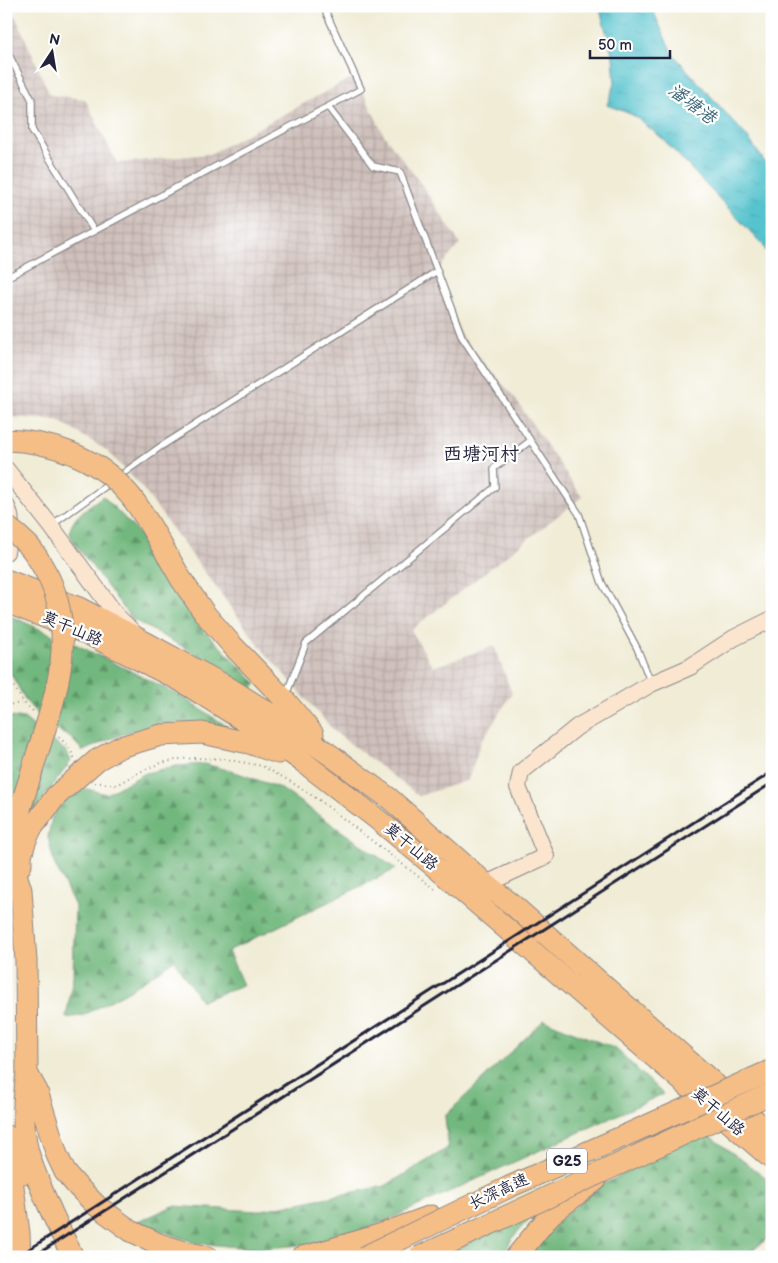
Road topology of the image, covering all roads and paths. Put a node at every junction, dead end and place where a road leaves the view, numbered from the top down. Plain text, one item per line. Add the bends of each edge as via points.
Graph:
1 (322, 6) edge
2 (10, 57) dead end
3 (328, 107) junction
4 (94, 231) junction
5 (437, 271) junction
6 (6, 278) edge
7 (6, 440) edge
8 (530, 441) junction
9 (6, 469) edge
10 (6, 505) edge
11 (6, 526) edge
12 (51, 526) junction
13 (6, 552) edge
14 (6, 580) edge
15 (6, 602) edge
16 (772, 619) edge
17 (139, 639) junction
18 (652, 684) junction
19 (284, 699) junction
20 (24, 702) dead end
21 (6, 705) edge
22 (328, 754) junction
23 (302, 762) junction
24 (90, 782) dead end
25 (486, 884) junction
26 (21, 890) junction
27 (436, 890) dead end
28 (772, 1070) edge
29 (28, 1074) junction
30 (772, 1093) edge
31 (7, 1135) edge
32 (772, 1135) edge
33 (772, 1159) edge
34 (614, 1166) junction
35 (509, 1187) junction
36 (20, 1257) edge
37 (62, 1257) edge
38 (73, 1257) edge
39 (208, 1257) edge
40 (302, 1257) edge
41 (364, 1257) edge
42 (419, 1257) edge
43 (516, 1257) edge

1 - 3 lane via 361,89
2 - 4 lane via 32,100 32,130
3 - 4 lane
3 - 5 lane via 373,166 400,172
4 - 6 lane
5 - 8 lane via 462,337
5 - 12 lane via 160,447
7 - 19 highway, bridge via 48,445 66,451 109,475 139,507 205,614
8 - 18 lane via 579,514 602,583 637,648
8 - 19 lane via 494,468 495,487 306,643
9 - 12 street, 莫干山路
10 - 13 street via 12,523
11 - 26 highway, bridge via 29,547 43,567 61,617 63,647 56,689 10,845
12 - 17 street, 莫干山路 via 117,616
14 - 17 highway, 莫干山路 via 78,608
15 - 23 highway, 莫干山路 via 88,634 181,681
16 - 18 street via 734,638 690,667
17 - 22 highway, 莫干山路 via 224,685
18 - 25 street via 577,727 521,772 518,787 546,856
19 - 22 highway
20 - 21 path
22 - 25 highway, 莫干山路 via 390,799
23 - 26 highway via 249,743 202,733 161,735 120,747 96,760 68,784 31,829 21,856
23 - 33 highway, 莫干山路 via 441,872
24 - 27 path via 116,786 161,763 180,759 226,759 262,766 319,800
25 - 32 highway, 莫干山路
26 - 29 highway
28 - 35 highway, 长深高速 / G25, bridge
29 - 38 highway via 24,1100 26,1143 41,1190
29 - 39 highway via 37,1091 56,1155 77,1186 97,1206 131,1231 159,1244
30 - 34 highway, 长深高速 / G25, bridge
31 - 36 highway
31 - 37 highway
34 - 42 highway, 长深高速 / G25, bridge
34 - 43 highway, bridge via 550,1215
35 - 40 highway via 376,1236
35 - 41 highway, 长深高速 / G25, bridge

